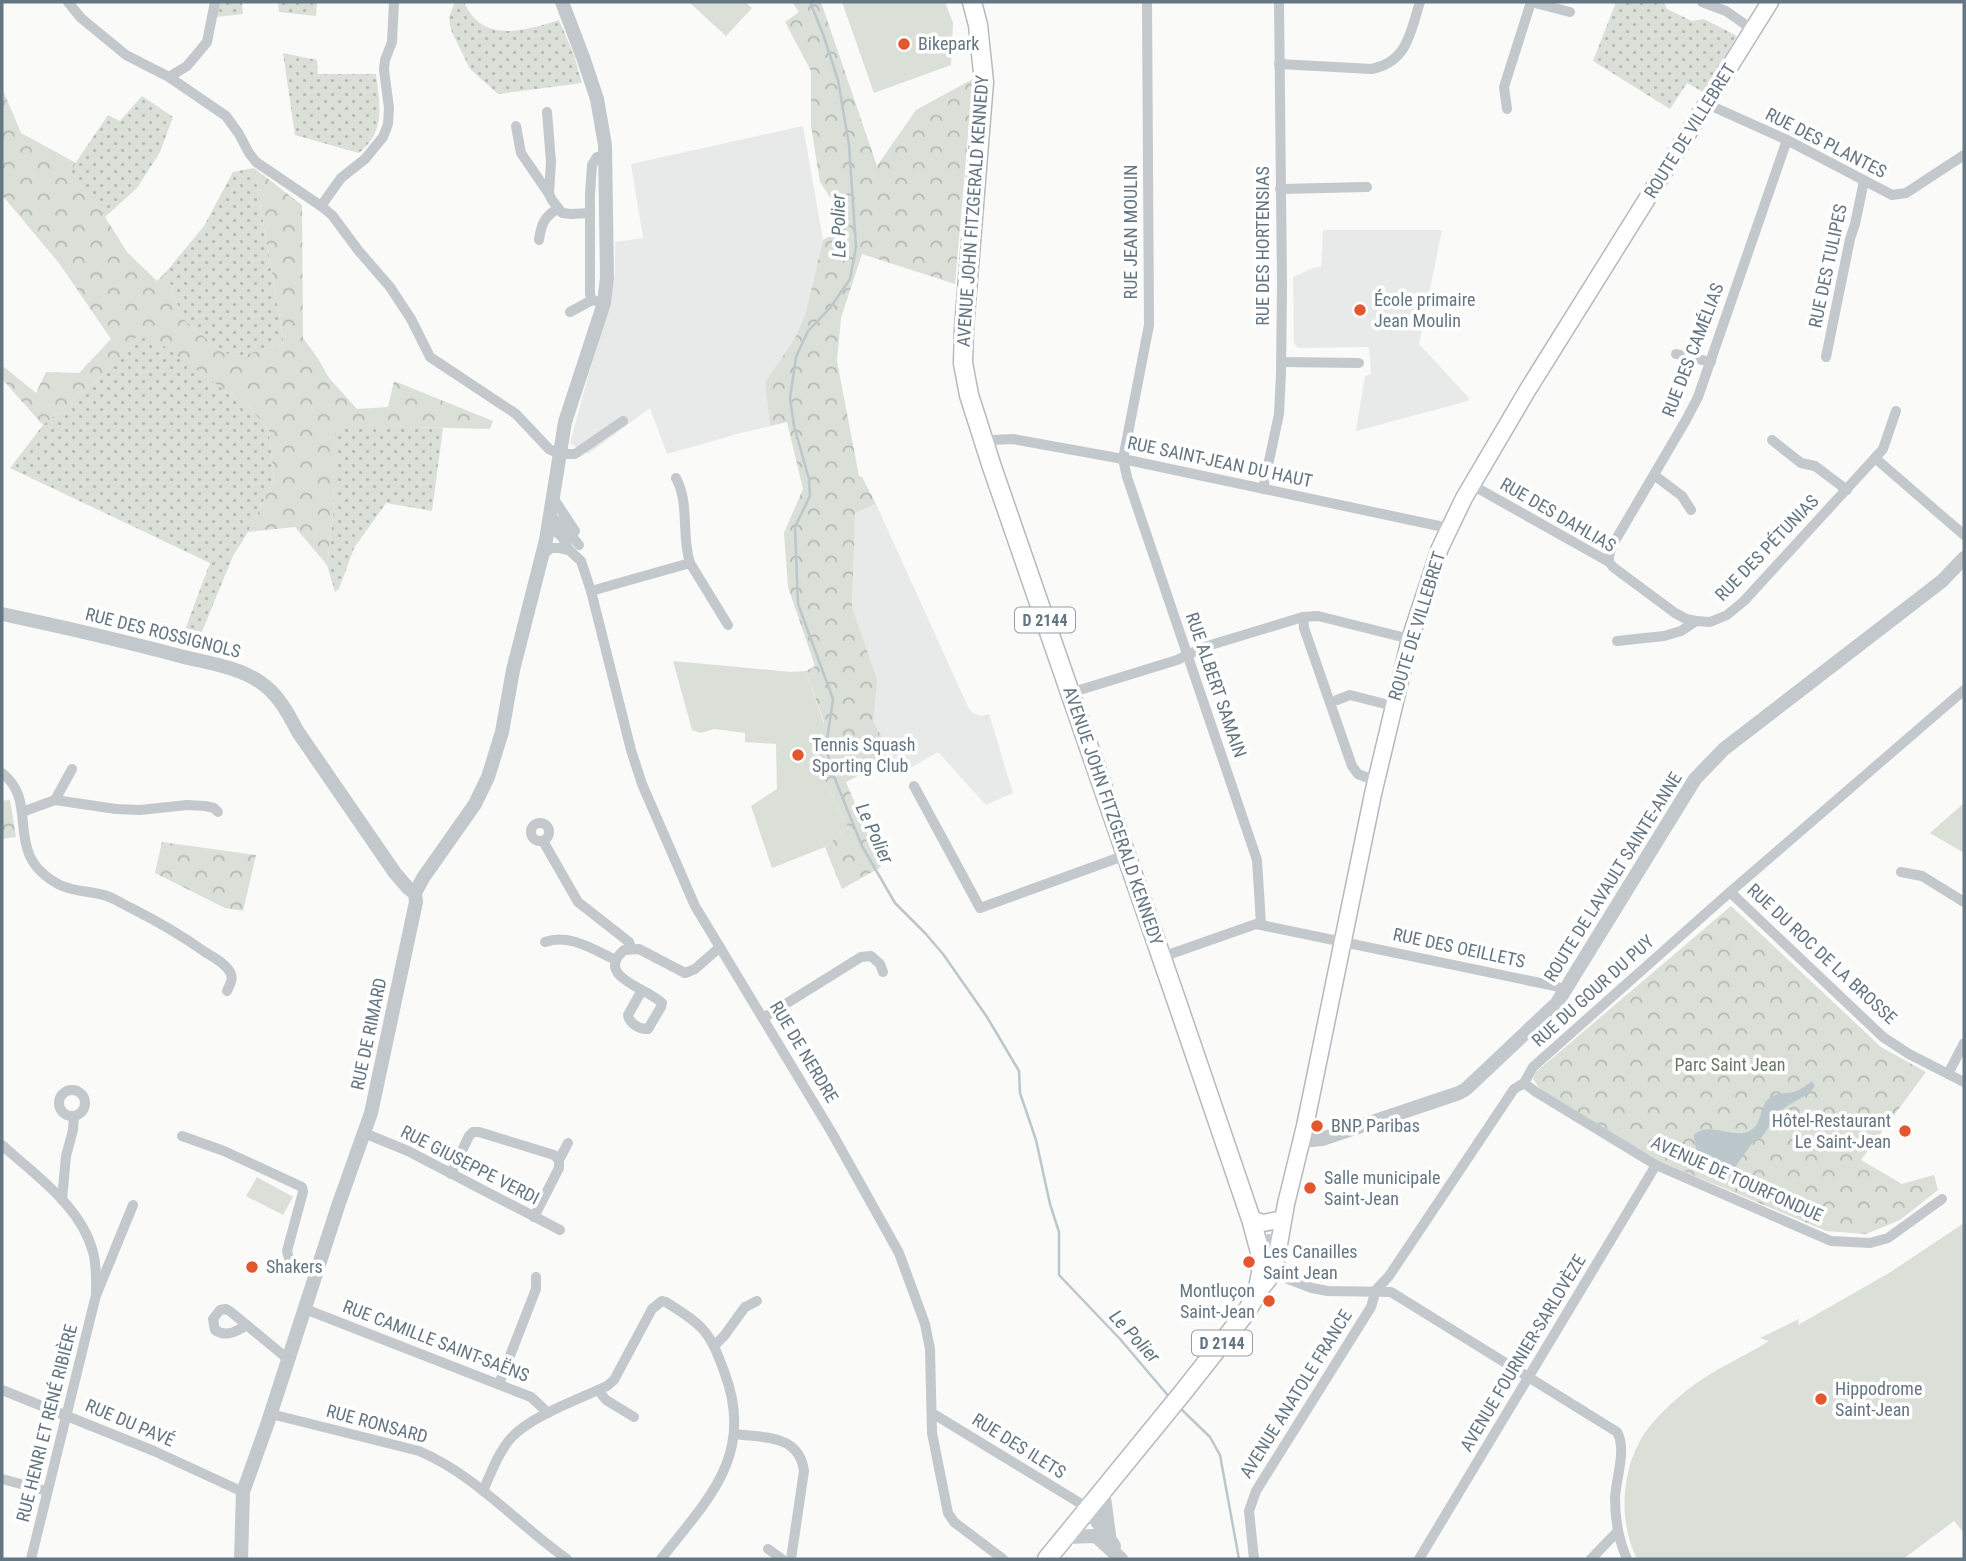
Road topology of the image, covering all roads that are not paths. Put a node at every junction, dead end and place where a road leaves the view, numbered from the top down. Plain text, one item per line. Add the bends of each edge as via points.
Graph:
1 (68, 2) edge
2 (215, 2) edge
3 (394, 2) edge
4 (562, 2) edge
5 (972, 2) edge
6 (1147, 2) edge
7 (1279, 2) edge
8 (1420, 2) edge
9 (1702, 2) edge
10 (1770, 2) edge
11 (1570, 12) dead end
12 (1753, 30) junction
13 (1279, 64) junction
14 (169, 77) junction
15 (1707, 104) junction
16 (1507, 109) dead end
17 (547, 113) dead end
18 (516, 126) dead end
19 (1787, 141) junction
20 (1964, 155) edge
21 (606, 156) junction
22 (1864, 181) junction
23 (1367, 187) dead end
24 (1280, 189) junction
25 (549, 194) junction
26 (321, 206) junction
27 (557, 209) junction
28 (590, 213) junction
29 (539, 240) dead end
30 (598, 301) junction
31 (570, 312) dead end
32 (1676, 354) dead end
33 (1826, 358) dead end
34 (1280, 362) junction
35 (1359, 362) dead end
36 (1711, 362) junction
37 (1896, 411) dead end
38 (623, 421) dead end
39 (1772, 440) dead end
40 (984, 444) junction
41 (559, 454) junction
42 (1875, 458) junction
43 (1123, 459) junction
44 (1654, 475) junction
45 (676, 478) dead end
46 (1472, 485) junction
47 (1263, 489) junction
48 (1847, 490) junction
49 (552, 496) junction
50 (1691, 510) dead end
51 (548, 525) junction
52 (1447, 530) junction
53 (1964, 535) edge
54 (574, 548) junction
55 (542, 555) junction
56 (1964, 558) edge
57 (1609, 562) junction
58 (690, 563) junction
59 (591, 591) junction
60 (2, 614) edge
61 (1303, 617) junction
62 (1696, 621) junction
63 (728, 625) dead end
64 (1410, 639) junction
65 (1617, 641) dead end
66 (1188, 655) junction
67 (1964, 690) edge
68 (1070, 693) junction
69 (1337, 700) dead end
70 (1393, 706) junction
71 (72, 769) dead end
72 (2, 773) edge
73 (1376, 781) junction
74 (914, 786) dead end
75 (55, 800) junction
76 (22, 811) junction
77 (218, 812) dead end
78 (543, 841) dead end
79 (1126, 855) junction
80 (1901, 872) dead end
81 (1730, 892) junction
82 (415, 893) junction
83 (1964, 902) edge
84 (1261, 925) junction
85 (1343, 941) junction
86 (545, 942) dead end
87 (720, 947) junction
88 (631, 948) junction
89 (1162, 957) junction
90 (616, 960) junction
91 (884, 972) dead end
92 (642, 990) dead end
93 (227, 991) dead end
94 (1566, 991) junction
95 (763, 1018) junction
96 (1964, 1043) edge
97 (1948, 1074) junction
98 (1964, 1082) edge
99 (1524, 1083) junction
100 (74, 1116) dead end
101 (364, 1133) junction
102 (182, 1136) dead end
103 (1302, 1141) junction
104 (568, 1143) dead end
105 (2, 1145) edge
106 (559, 1160) junction
107 (1656, 1165) junction
108 (451, 1174) junction
109 (1942, 1199) dead end
110 (62, 1200) junction
111 (1286, 1204) junction
112 (133, 1205) dead end
113 (534, 1217) junction
114 (1251, 1219) junction
115 (1278, 1220) junction
116 (560, 1230) dead end
117 (117, 1248) junction
118 (93, 1253) junction
119 (1268, 1261) junction
120 (303, 1268) dead end
121 (536, 1277) dead end
122 (1376, 1290) junction
123 (96, 1295) junction
124 (757, 1301) dead end
125 (305, 1309) junction
126 (247, 1325) dead end
127 (714, 1346) junction
128 (288, 1360) junction
129 (1529, 1377) junction
130 (499, 1384) junction
131 (2, 1390) edge
132 (597, 1390) junction
133 (548, 1413) junction
134 (932, 1413) junction
135 (271, 1414) junction
136 (65, 1415) junction
137 (634, 1417) dead end
138 (734, 1434) junction
139 (2, 1479) edge
140 (1103, 1490) junction
141 (47, 1491) junction
142 (483, 1491) junction
143 (243, 1492) junction
144 (1088, 1508) junction
145 (1618, 1531) junction
146 (1065, 1536) junction
147 (1102, 1536) junction
148 (768, 1549) dead end
149 (564, 1558) edge
150 (31, 1559) edge
151 (242, 1559) edge
152 (661, 1559) edge
153 (782, 1559) edge
154 (791, 1559) edge
155 (1003, 1559) edge
156 (1047, 1559) edge
157 (1121, 1559) edge
158 (1254, 1559) edge
159 (1419, 1559) edge
160 (1591, 1559) edge
161 (1627, 1559) edge

1 - 14 street via 126,55
2 - 14 street via 206,42 187,66
3 - 26 street via 392,42 384,70 388,124 377,146 341,178
4 - 21 street, RUE DE RIMARD via 597,99
5 - 40 main road, AVENUE JOHN FITZGERALD KENNEDY / D 2144 via 984,82 963,363
6 - 43 street, RUE JEAN MOULIN via 1149,325
7 - 13 street, RUE DES HORTENSIAS
8 - 13 street via 1401,54 1384,67
9 - 12 street via 1726,11
10 - 12 main road, ROUTE DE VILLEBRET
11 - 16 street via 1531,2 1504,86
12 - 15 main road, ROUTE DE VILLEBRET
13 - 24 street, RUE DES HORTENSIAS
14 - 26 street via 226,116 256,162
15 - 19 street, RUE DES PLANTES
15 - 46 main road, ROUTE DE VILLEBRET
17 - 25 street
18 - 25 street via 522,153
19 - 22 street, RUE DES PLANTES
19 - 36 street, RUE DES CAMÉLIAS
20 - 22 street, RUE DES PLANTES via 1906,192 1892,195
21 - 28 street via 592,164
21 - 30 street, RUE DE RIMARD via 607,277
22 - 33 street, RUE DES TULIPES
23 - 24 street
24 - 34 street, RUE DES HORTENSIAS
25 - 27 street
26 - 41 street via 390,287 430,357 516,414
27 - 28 street
27 - 29 street via 541,225
28 - 30 street via 590,294
30 - 31 street
30 - 41 street, RUE DE RIMARD
32 - 36 street
34 - 35 street
34 - 47 street, RUE DES HORTENSIAS via 1279,414
36 - 44 street, RUE DES CAMÉLIAS via 1686,420
37 - 42 street, RUE DES PÉTUNIAS via 1883,449
38 - 41 street via 575,454
39 - 48 street
40 - 43 street, RUE SAINT-JEAN DU HAUT via 1013,439
40 - 68 main road, AVENUE JOHN FITZGERALD KENNEDY / D 2144
41 - 49 street, RUE DE RIMARD
42 - 48 street, RUE DES PÉTUNIAS
42 - 53 street
43 - 47 street, RUE SAINT-JEAN DU HAUT
43 - 66 street, RUE ALBERT SAMAIN
44 - 50 street via 1682,496
44 - 57 street, RUE DES CAMÉLIAS via 1612,547
45 - 58 street via 682,490
46 - 52 main road, ROUTE DE VILLEBRET
46 - 57 street, RUE DES DAHLIAS
47 - 52 street, RUE SAINT-JEAN DU HAUT
48 - 62 street, RUE DES PÉTUNIAS via 1744,601 1727,615 1710,622
49 - 51 street, RUE DE RIMARD
49 - 54 street via 573,528
51 - 54 street, RUE DE NERDRE
51 - 55 street, RUE DE RIMARD
52 - 64 main road, ROUTE DE VILLEBRET
54 - 55 street via 551,548
54 - 59 street, RUE DE NERDRE
55 - 82 street, RUE DE RIMARD via 488,777
56 - 94 street, ROUTE DE LAVAULT SAINTE-ANNE via 1942,581 1708,764
57 - 62 street, RUE DES DAHLIAS via 1675,613
58 - 59 street
58 - 63 street
59 - 87 street, RUE DE NERDRE via 642,784 683,882
60 - 82 street, RUE DES ROSSIGNOLS via 243,672 261,682 275,695 395,873
61 - 64 street via 1318,616
61 - 66 street
61 - 73 street via 1352,766 1358,774
62 - 65 street, RUE DES PÉTUNIAS via 1664,636
64 - 70 main road, ROUTE DE VILLEBRET
66 - 68 street
66 - 84 street, RUE ALBERT SAMAIN via 1256,860
67 - 81 street, RUE DU GOUR DU PUY
68 - 79 main road, AVENUE JOHN FITZGERALD KENNEDY / D 2144
69 - 70 street via 1350,695
70 - 73 main road, ROUTE DE VILLEBRET
71 - 75 street
72 - 76 street via 13,785
73 - 85 main road, ROUTE DE VILLEBRET
74 - 79 street via 980,908
75 - 76 street
75 - 77 street via 140,810 205,806
76 - 93 street via 28,856 48,878 68,888 107,896 165,925 225,966 232,980
78 - 88 street via 578,902
79 - 89 main road, AVENUE JOHN FITZGERALD KENNEDY / D 2144
80 - 83 street via 1922,876
81 - 97 street, RUE DU ROC DE LA BROSSE via 1883,1037
81 - 99 street, RUE DU GOUR DU PUY via 1533,1067
82 - 101 street, RUE DE RIMARD via 383,1063
84 - 85 street, RUE DES OEILLETS
84 - 89 street
85 - 94 street, RUE DES OEILLETS
85 - 103 main road, ROUTE DE VILLEBRET
86 - 90 street via 573,941
87 - 88 street via 685,972
87 - 95 street, RUE DE NERDRE
88 - 90 street
89 - 114 main road, AVENUE JOHN FITZGERALD KENNEDY / D 2144
90 - 92 street via 622,979
91 - 95 street via 876,959 862,957
94 - 103 street, ROUTE DE LAVAULT SAINTE-ANNE via 1459,1093 1322,1139
95 - 134 street, RUE DE NERDRE via 899,1253 928,1337
96 - 97 street
97 - 98 street, RUE DU ROC DE LA BROSSE
99 - 107 street, AVENUE DE TOURFONDUE
99 - 122 street, RUE DU GOUR DU PUY via 1502,1104
100 - 110 street
101 - 108 street, RUE GIUSEPPE VERDI
101 - 125 street, RUE DE RIMARD
102 - 120 street via 302,1187 287,1257
103 - 111 main road, ROUTE DE VILLEBRET
104 - 106 street
105 - 110 street, RUE HENRI ET RENÉ RIBIÈRE
106 - 108 street via 474,1132
106 - 113 street
107 - 109 street, AVENUE DE TOURFONDUE via 1831,1241 1870,1243 1888,1238
107 - 129 street, AVENUE FOURNIER-SARLOVÈZE
108 - 113 street, RUE GIUSEPPE VERDI
110 - 118 street, RUE HENRI ET RENÉ RIBIÈRE
111 - 115 main road
111 - 119 main road
112 - 117 street, RUE HENRI ET RENÉ RIBIÈRE
113 - 116 street, RUE GIUSEPPE VERDI
114 - 115 main road via 1263,1223
114 - 119 main road, AVENUE JOHN FITZGERALD KENNEDY / D 2144
115 - 119 main road via 1269,1239
117 - 118 street
117 - 123 street, RUE HENRI ET RENÉ RIBIÈRE
118 - 123 street, RUE HENRI ET RENÉ RIBIÈRE
119 - 122 street via 1288,1279 1312,1288
119 - 140 main road, AVENUE JOHN FITZGERALD KENNEDY / D 2144 via 1247,1311
121 - 130 street via 536,1289
122 - 129 street via 1391,1292
122 - 158 street, AVENUE ANATOLE FRANCE via 1371,1307 1251,1501
123 - 136 street, RUE HENRI ET RENÉ RIBIÈRE
124 - 127 street via 745,1307
125 - 128 street, RUE DE RIMARD
125 - 130 street, RUE CAMILLE SAINT-SAËNS
126 - 128 street
127 - 132 street via 693,1319 662,1301 652,1309 614,1380
127 - 138 street via 734,1404
128 - 135 street, RUE DE RIMARD
129 - 145 street via 1617,1432 1622,1449 1615,1500
129 - 159 street, AVENUE FOURNIER-SARLOVÈZE
130 - 133 street, RUE CAMILLE SAINT-SAËNS via 531,1397
131 - 136 street, RUE DU PAVÉ
132 - 133 street
132 - 137 street
133 - 142 street via 512,1437
134 - 144 street, RUE DES ILETS
134 - 155 street, RUE DE NERDRE via 948,1513
135 - 142 street, RUE RONSARD via 419,1451 441,1460
135 - 143 street, RUE DE RIMARD
136 - 141 street, RUE HENRI ET RENÉ RIBIÈRE
136 - 143 street, RUE DU PAVÉ
138 - 152 street via 713,1492
138 - 154 street via 785,1441 803,1461
139 - 141 street
140 - 144 main road, AVENUE JOHN FITZGERALD KENNEDY / D 2144
140 - 147 street
141 - 150 street, RUE HENRI ET RENÉ RIBIÈRE
142 - 149 street, RUE RONSARD
143 - 151 street, RUE DE RIMARD
144 - 146 main road, AVENUE JOHN FITZGERALD KENNEDY / D 2144
144 - 147 street
145 - 160 street
145 - 161 street
146 - 147 street
146 - 156 main road, AVENUE JOHN FITZGERALD KENNEDY / D 2144
147 - 157 street
148 - 153 street

